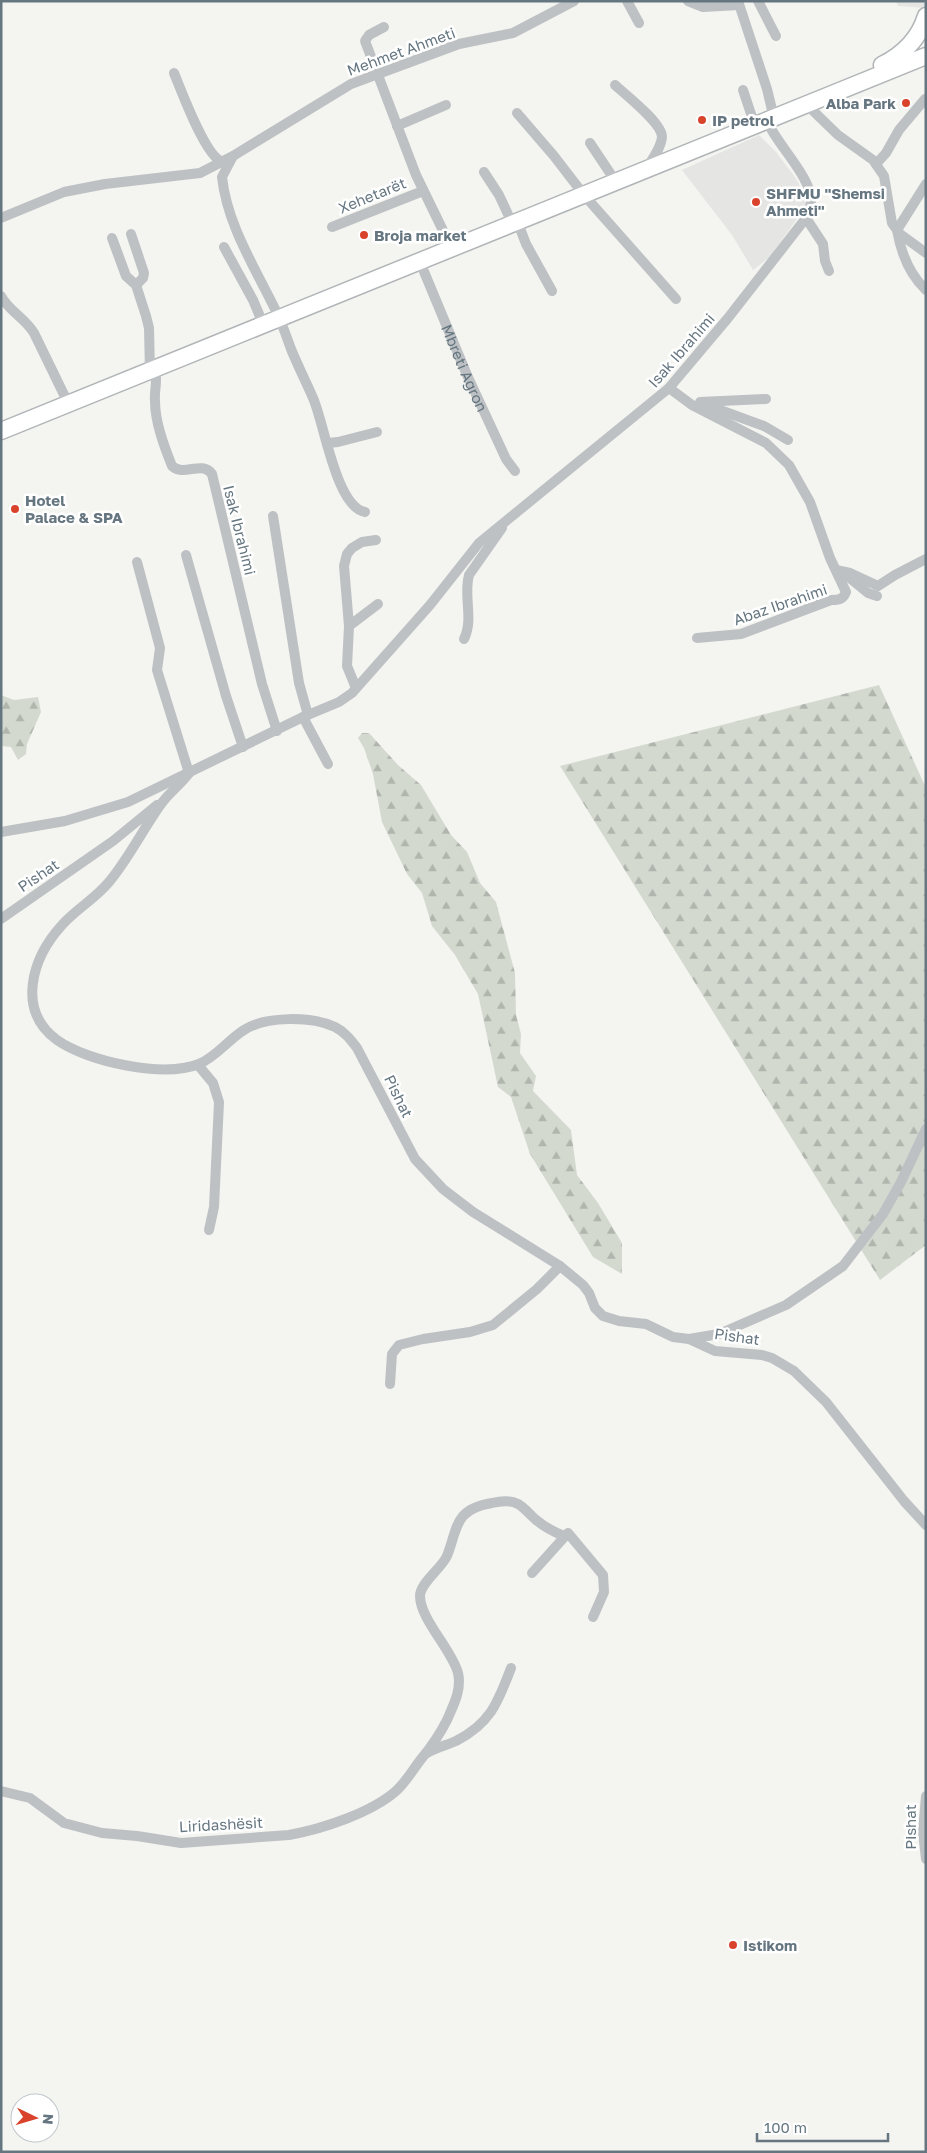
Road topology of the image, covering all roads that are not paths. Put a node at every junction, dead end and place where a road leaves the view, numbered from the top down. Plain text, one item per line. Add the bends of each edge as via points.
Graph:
1 (574, 1) edge
2 (627, 1) edge
3 (688, 1) edge
4 (758, 1) edge
5 (738, 3) edge
6 (926, 16) edge
7 (639, 23) dead end
8 (384, 27) dead end
9 (776, 36) dead end
10 (926, 56) edge
11 (174, 73) dead end
12 (378, 73) junction
13 (615, 84) dead end
14 (846, 88) junction
15 (743, 90) dead end
16 (926, 99) edge
17 (806, 104) junction
18 (446, 105) dead end
19 (517, 113) dead end
20 (766, 122) junction
21 (397, 126) junction
22 (590, 143) dead end
23 (233, 156) junction
24 (221, 161) junction
25 (876, 164) junction
26 (646, 170) junction
27 (484, 172) dead end
28 (616, 182) junction
29 (926, 184) edge
30 (423, 191) junction
31 (584, 195) junction
32 (1, 218) edge
33 (806, 218) junction
34 (515, 224) junction
35 (332, 227) dead end
36 (898, 230) junction
37 (131, 234) dead end
38 (112, 238) dead end
39 (224, 247) dead end
40 (452, 249) junction
41 (926, 253) edge
42 (420, 262) junction
43 (830, 271) dead end
44 (136, 285) junction
45 (926, 290) edge
46 (552, 291) dead end
47 (1, 296) edge
48 (676, 299) dead end
49 (280, 320) junction
50 (264, 326) junction
51 (153, 371) junction
52 (669, 388) junction
53 (766, 399) dead end
54 (686, 400) junction
55 (700, 402) junction
56 (69, 405) junction
57 (1, 431) edge
58 (377, 432) dead end
59 (788, 440) dead end
60 (328, 443) junction
61 (515, 470) dead end
62 (365, 512) dead end
63 (273, 516) dead end
64 (509, 517) junction
65 (376, 540) dead end
66 (186, 555) dead end
67 (926, 559) edge
68 (137, 562) dead end
69 (836, 570) junction
70 (877, 596) dead end
71 (378, 604) dead end
72 (348, 626) junction
73 (696, 638) dead end
74 (464, 639) dead end
75 (356, 688) junction
76 (306, 716) junction
77 (277, 731) junction
78 (243, 747) junction
79 (328, 764) dead end
80 (189, 773) junction
81 (162, 802) junction
82 (1, 832) edge
83 (1, 919) edge
84 (198, 1064) junction
85 (926, 1129) edge
86 (209, 1230) dead end
87 (560, 1266) junction
88 (689, 1339) junction
89 (390, 1384) dead end
90 (926, 1525) edge
91 (564, 1536) junction
92 (532, 1573) dead end
93 (593, 1617) dead end
94 (511, 1668) dead end
95 (426, 1753) junction
96 (1, 1791) edge
97 (926, 1796) edge
98 (926, 1859) edge

1 - 12 street, Mehmet Ahmeti via 513,33 459,44
2 - 7 street
3 - 5 street via 709,8
4 - 9 street
5 - 20 street via 767,89
6 - 14 main road via 910,46 886,63 850,79
8 - 12 street, Xehetarët via 365,38
10 - 14 main road
11 - 24 street via 200,134
12 - 21 street, Xehetarët
12 - 23 street, Mehmet Ahmeti via 345,87
13 - 26 street via 661,131 661,143
14 - 17 main road
15 - 20 street
16 - 25 street
17 - 20 main road
17 - 25 street via 838,135
18 - 21 street
19 - 31 street
20 - 26 main road
20 - 33 street via 809,192 811,204
21 - 30 street, Xehetarët
22 - 28 street
23 - 24 street, Mehmet Ahmeti
23 - 49 street via 222,177 225,200
24 - 32 street, Mehmet Ahmeti via 200,173 64,192
25 - 36 street via 884,176 892,222
26 - 28 main road
27 - 34 street
28 - 31 main road
29 - 36 street
30 - 35 street, Xehetarët
30 - 40 street, Xehetarët
31 - 34 main road
31 - 48 street
33 - 43 street via 820,238
33 - 52 street, Isak Ibrahimi
34 - 40 main road
34 - 46 street
36 - 41 street via 912,245
36 - 45 street via 911,274
37 - 44 street via 144,273
38 - 44 street via 126,276
39 - 50 street via 254,300
40 - 42 main road
42 - 49 main road
42 - 61 street, Mbreti Agron via 467,375 506,459
44 - 51 street via 149,328
47 - 56 street via 34,332
49 - 50 main road
49 - 60 street via 314,400
50 - 51 main road
51 - 56 main road
51 - 77 street, Isak Ibrahimi via 157,378 156,413 172,466 178,470 203,468 212,474 262,684
52 - 54 street, Abaz Ibrahimi
52 - 64 street, Isak Ibrahimi
53 - 55 street, Abaz Ibrahimi
54 - 55 street, Abaz Ibrahimi
54 - 69 street, Abaz Ibrahimi via 766,443 786,460 810,502
55 - 59 street, Abaz Ibrahimi via 764,426
56 - 57 main road
58 - 60 street
60 - 62 street via 350,502
63 - 76 street, Isak Ibrahimi
64 - 74 street, Isak Ibrahimi via 469,575 468,628
64 - 75 street, Isak Ibrahimi via 480,543
65 - 72 street via 356,545 346,557
66 - 78 street
67 - 69 street, Abaz Ibrahimi via 878,586 850,572
68 - 80 street via 160,648 157,670
69 - 70 street, Abaz Ibrahimi
69 - 73 street, Abaz Ibrahimi via 846,592 842,598 742,634
71 - 72 street
72 - 75 street via 347,666
75 - 76 street, Isak Ibrahimi via 339,702
76 - 77 street, Isak Ibrahimi
76 - 79 street, Isak Ibrahimi
77 - 78 street, Isak Ibrahimi
78 - 80 street, Isak Ibrahimi
80 - 81 street, Pishat
80 - 82 street, Isak Ibrahimi via 107,810
81 - 83 street, Pishat via 113,841
81 - 84 street, Pishat via 110,882 74,913 50,941 34,974 33,1007 50,1035 70,1048 96,1058 156,1068 185,1068
84 - 86 street via 213,1083 219,1102 214,1207
84 - 87 street, Pishat via 243,1030 261,1022 306,1021 344,1032 357,1048 404,1142 431,1178 473,1212
85 - 88 street via 883,1214 843,1266 786,1305 719,1334
87 - 88 street, Pishat via 583,1285 603,1316 646,1324 673,1337
87 - 89 street via 538,1289 493,1324 470,1332 399,1345 392,1354
88 - 90 street, Pishat via 715,1351 762,1354 794,1371 826,1402
91 - 92 street
91 - 93 street, Liridashësit via 568,1533 603,1575 604,1592
91 - 95 street, Liridashësit via 540,1523 518,1504 509,1502 476,1507 458,1524 445,1558 420,1591 422,1607 456,1668 459,1681 453,1706 440,1734
94 - 95 street via 497,1704 475,1730
95 - 96 street, Liridashësit via 406,1781 391,1795 343,1820 306,1832 237,1840 181,1843 87,1830 64,1824 30,1798
97 - 98 street, Pishat via 923,1832

